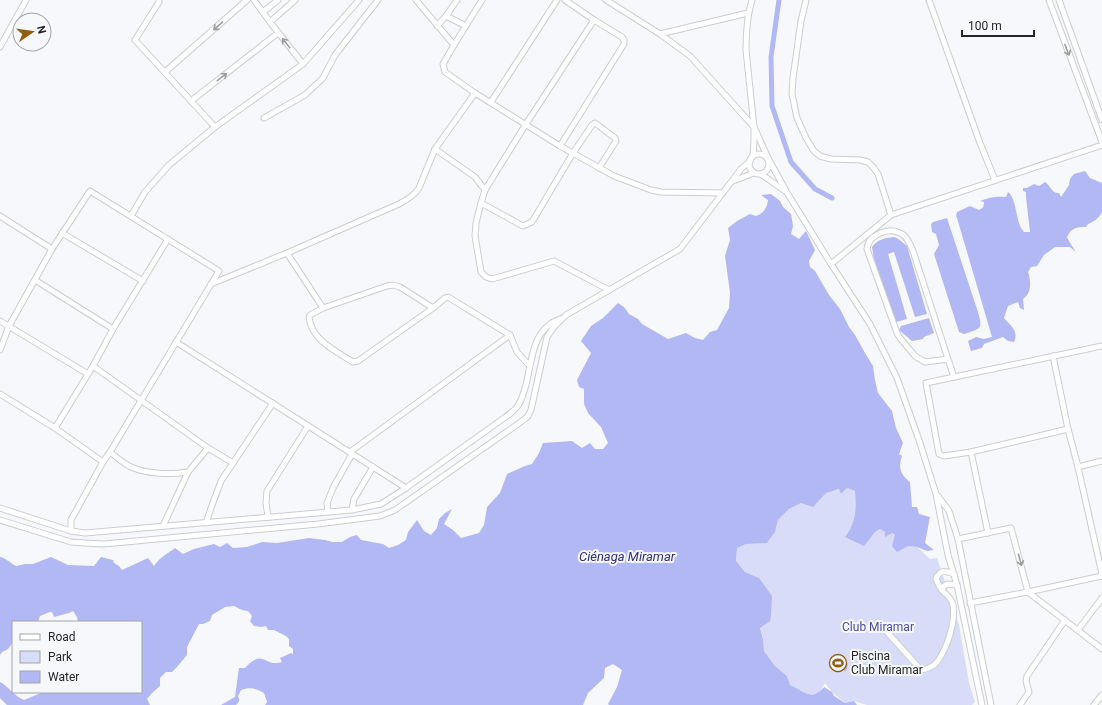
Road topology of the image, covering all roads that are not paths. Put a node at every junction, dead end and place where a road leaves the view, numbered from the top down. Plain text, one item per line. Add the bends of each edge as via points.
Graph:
1 (26, 0) edge
2 (159, 0) edge
3 (247, 0) edge
4 (254, 0) edge
5 (278, 0) edge
6 (295, 0) edge
7 (359, 0) edge
8 (378, 0) edge
9 (416, 0) edge
10 (457, 0) edge
11 (482, 0) edge
12 (557, 0) edge
13 (565, 0) edge
14 (606, 0) edge
15 (752, 0) edge
16 (806, 0) edge
17 (928, 0) edge
18 (1049, 0) edge
19 (1059, 0) edge
20 (263, 12) junction
21 (748, 13) junction
22 (446, 16) junction
23 (594, 20) junction
24 (270, 22) junction
25 (437, 26) junction
26 (466, 26) junction
27 (278, 33) junction
28 (660, 34) junction
29 (454, 45) junction
30 (0, 47) edge
31 (303, 64) junction
32 (164, 72) junction
33 (475, 93) junction
34 (191, 101) junction
35 (491, 102) junction
36 (264, 118) dead end
37 (1102, 120) edge
38 (526, 124) junction
39 (215, 127) junction
40 (754, 127) junction
41 (1102, 144) edge
42 (560, 146) junction
43 (435, 149) junction
44 (573, 153) junction
45 (751, 158) junction
46 (768, 158) junction
47 (599, 168) junction
48 (754, 173) junction
49 (761, 174) junction
50 (995, 180) junction
51 (732, 181) junction
52 (485, 190) junction
53 (786, 191) junction
54 (723, 193) junction
55 (482, 203) junction
56 (891, 215) junction
57 (0, 216) edge
58 (131, 216) junction
59 (62, 233) junction
60 (168, 239) junction
61 (52, 249) junction
62 (287, 253) junction
63 (831, 264) junction
64 (34, 280) junction
65 (143, 281) junction
66 (211, 284) junction
67 (609, 290) junction
68 (323, 308) junction
69 (433, 308) junction
70 (566, 315) junction
71 (0, 321) edge
72 (9, 326) junction
73 (113, 329) junction
74 (510, 335) junction
75 (176, 342) junction
76 (1102, 346) edge
77 (0, 350) edge
78 (1053, 356) junction
79 (948, 359) junction
80 (529, 365) junction
81 (93, 366) junction
82 (88, 374) junction
83 (954, 377) junction
84 (0, 394) edge
85 (141, 400) junction
86 (273, 404) junction
87 (308, 426) junction
88 (56, 428) junction
89 (1068, 429) junction
90 (208, 448) junction
91 (110, 452) junction
92 (971, 452) junction
93 (351, 453) junction
94 (1102, 461) edge
95 (103, 462) junction
96 (233, 463) junction
97 (373, 467) junction
98 (1078, 467) junction
99 (188, 472) junction
100 (406, 488) junction
101 (936, 494) junction
102 (0, 508) edge
103 (352, 510) junction
104 (328, 512) junction
105 (268, 517) junction
106 (0, 520) edge
107 (206, 523) junction
108 (163, 526) junction
109 (71, 530) junction
110 (988, 533) junction
111 (958, 539) junction
112 (954, 574) junction
113 (1102, 575) edge
114 (957, 585) junction
115 (942, 590) junction
116 (1028, 592) junction
117 (1102, 598) edge
118 (970, 603) junction
119 (1065, 620) junction
120 (878, 622) dead end
121 (1078, 630) junction
122 (1102, 649) edge
123 (1102, 695) edge
124 (982, 705) edge
125 (991, 705) edge
126 (1020, 705) edge
127 (1094, 705) edge

1 - 30 street
2 - 32 street via 135,40
3 -> 32 street
4 - 20 street
5 - 20 street
6 - 24 street
7 - 31 street
8 - 36 street via 336,55 323,78 305,95
9 - 25 street
10 - 22 street
11 - 26 street
12 - 35 street
13 - 23 street
14 - 28 street
15 - 21 street
16 - 56 street via 793,78 792,94 797,118 806,138 820,156 868,162 878,174
17 - 50 street
18 -> 41 street
19 - 37 street
20 - 24 street
21 - 28 street
21 - 40 street via 746,50
22 - 25 street
22 - 26 street
23 - 38 street
23 - 42 street via 622,37 624,44
24 - 27 street
25 - 29 street
26 - 29 street
31 -> 27 street
34 -> 27 street
28 - 40 street via 690,56
29 - 33 street via 444,64 445,72
31 - 39 street
32 - 34 street
33 - 35 street
33 - 43 street
34 - 39 street
35 - 38 street
38 - 42 street
38 - 52 street
39 - 58 street via 169,165 145,192
40 - 45 street
40 - 46 street
41 - 50 street
42 - 44 street
43 - 52 street via 475,177
43 - 62 street via 417,192 408,199
44 - 47 street
44 - 47 street via 595,123 616,138
44 - 55 street via 532,222 527,225 523,226
45 - 46 street via 761,154
45 - 48 street via 749,165
45 - 51 street
46 - 49 street via 769,168
46 - 53 street
47 - 54 street via 656,191
48 - 49 street
48 - 51 street
49 - 53 street
50 - 56 street
51 - 54 street
52 - 55 street
53 - 63 street
54 - 67 street via 680,249
55 - 67 street via 475,236 481,272 486,277 492,279 554,261
56 - 63 street
57 - 61 street
58 - 59 street via 90,191
58 - 60 street
59 - 61 street
59 - 65 street
60 - 65 street
60 - 66 street via 219,271
61 - 64 street
62 - 66 street
62 - 68 street
63 - 101 street via 870,324 897,378
64 - 72 street
64 - 73 street
65 - 73 street
66 - 75 street
67 - 70 street
68 - 69 street via 393,285
68 - 69 street via 310,314 312,329 328,347 356,362
69 - 74 street via 448,297
70 - 80 street via 548,325 541,333 533,348
70 - 106 street via 547,337 528,416 395,510 380,516 104,544 71,542
71 - 72 street
72 - 77 street
72 - 82 street
73 - 81 street
74 - 80 street via 517,352
74 - 93 street
75 - 85 street
75 - 86 street
76 - 78 street
78 - 83 street
78 - 89 street
79 - 79 street via 930,362 920,360 897,334 867,249 867,244 878,234 888,231 900,232 909,241
79 - 83 street
80 - 100 street via 523,395 517,408
81 - 82 street
81 - 85 street
82 - 88 street
83 - 92 street via 926,383 939,454 944,456
84 - 88 street
85 - 90 street
85 - 91 street
86 - 87 street
86 - 96 street
87 - 93 street
87 - 105 street via 267,491
88 - 95 street
89 - 92 street
89 - 98 street
90 - 96 street
90 - 99 street
91 - 95 street
91 - 99 street via 130,467 173,474
92 - 110 street
93 - 97 street
93 - 104 street via 327,503
94 - 98 street
95 - 109 street via 71,520
96 - 107 street via 221,481
97 - 100 street
97 - 103 street via 354,499
98 - 113 street
99 - 108 street
100 - 103 street via 381,504
101 - 111 street via 949,511
101 - 112 street
102 - 109 street
103 - 104 street
104 - 105 street
105 - 107 street
107 - 108 street
108 - 109 street via 85,533
110 - 111 street
110 -> 116 street via 1011,528
111 - 118 street
112 - 114 street
112 - 115 street via 946,571 938,575 936,579
113 - 116 street
114 - 115 street via 947,584
114 - 124 street
115 - 120 street via 953,605 953,623 948,641 937,662 926,669 921,670
116 - 118 street
116 - 119 street
117 - 121 street
118 - 125 street
119 - 121 street
119 - 126 street via 1027,676 1029,692
121 - 122 street
123 - 127 street

